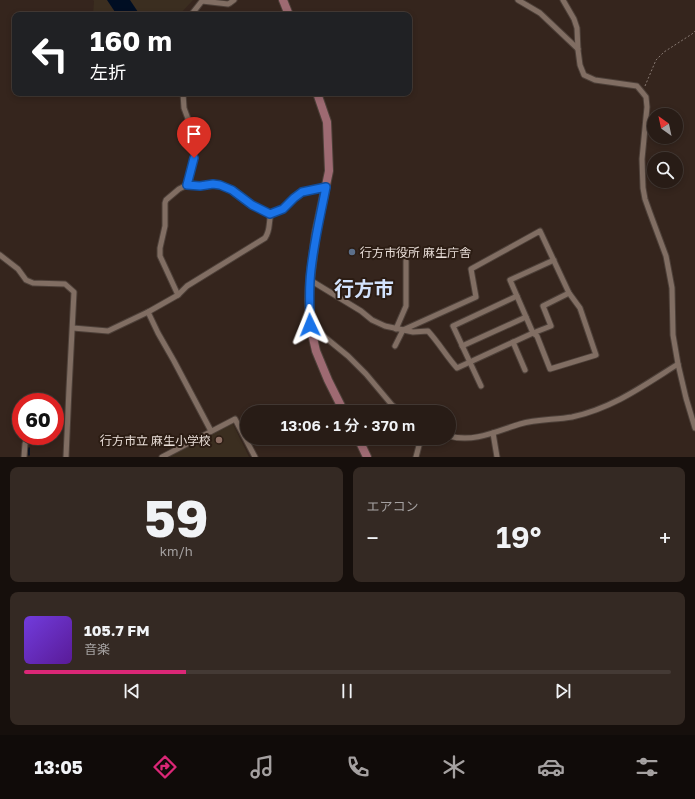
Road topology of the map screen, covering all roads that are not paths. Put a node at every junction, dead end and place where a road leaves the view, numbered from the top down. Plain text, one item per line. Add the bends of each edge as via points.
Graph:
1 (234, 0) edge
2 (283, 0) edge
3 (518, 0) edge
4 (563, 0) edge
5 (193, 12) edge
6 (288, 12) edge
7 (578, 49) junction
8 (184, 96) edge
9 (318, 96) edge
10 (187, 185) junction
11 (326, 187) junction
12 (270, 214) junction
13 (0, 255) edge
14 (554, 260) junction
15 (406, 261) dead end
16 (310, 280) junction
17 (569, 294) junction
18 (178, 295) junction
19 (517, 296) junction
20 (148, 312) junction
21 (526, 317) junction
22 (310, 325) junction
23 (73, 328) junction
24 (396, 329) junction
25 (403, 330) junction
26 (533, 333) junction
27 (513, 342) junction
28 (395, 346) dead end
29 (462, 346) junction
30 (470, 362) junction
31 (678, 364) junction
32 (525, 370) dead end
33 (481, 386) dead end
34 (340, 405) edge
35 (392, 405) edge
36 (695, 428) edge
37 (211, 432) junction
38 (493, 433) junction
39 (456, 437) edge
40 (25, 445) edge
41 (360, 445) edge
42 (419, 445) edge
43 (364, 456) edge
44 (24, 457) edge
45 (66, 457) edge
46 (162, 457) edge
47 (255, 457) edge
48 (416, 457) edge
49 (497, 457) edge

1 - 5 street via 228,4 202,1
2 - 6 main road
3 - 7 street via 540,14
4 - 7 street via 577,28
7 - 31 street via 584,74 595,80 637,86 646,97 643,188 667,262 672,288 673,336
8 - 10 street via 184,108 196,146
9 - 11 main road via 327,122 329,171
10 - 12 street via 220,185
10 - 18 street via 166,200 165,226 160,248 160,256
11 - 12 street via 302,192 283,209
11 - 16 main road via 316,233
12 - 18 street via 270,227 265,238 187,286
13 - 23 street via 18,269 26,280 65,284 74,292
14 - 17 street
14 - 19 street via 510,280
14 - 25 street via 540,231 471,269 476,298
15 - 24 street via 406,306
16 - 22 main road
16 - 24 street via 372,320
17 - 26 street via 543,306 551,326
17 - 26 street via 580,308 596,355 550,369 537,336
18 - 20 street
19 - 21 street
19 - 29 street via 453,326
20 - 23 street via 108,331
20 - 37 street
21 - 26 street
21 - 29 street
22 - 34 main road via 316,351
22 - 35 street via 348,356
23 - 45 street
24 - 25 street
25 - 28 street
25 - 30 street via 428,331 457,368
26 - 27 street
27 - 30 street
27 - 32 street
29 - 30 street
30 - 33 street
31 - 36 street
31 - 38 street via 605,407 572,417 522,423
37 - 46 street
37 - 47 street via 235,419
38 - 39 street via 465,439
38 - 49 street
40 - 44 street
41 - 43 main road
42 - 48 street

